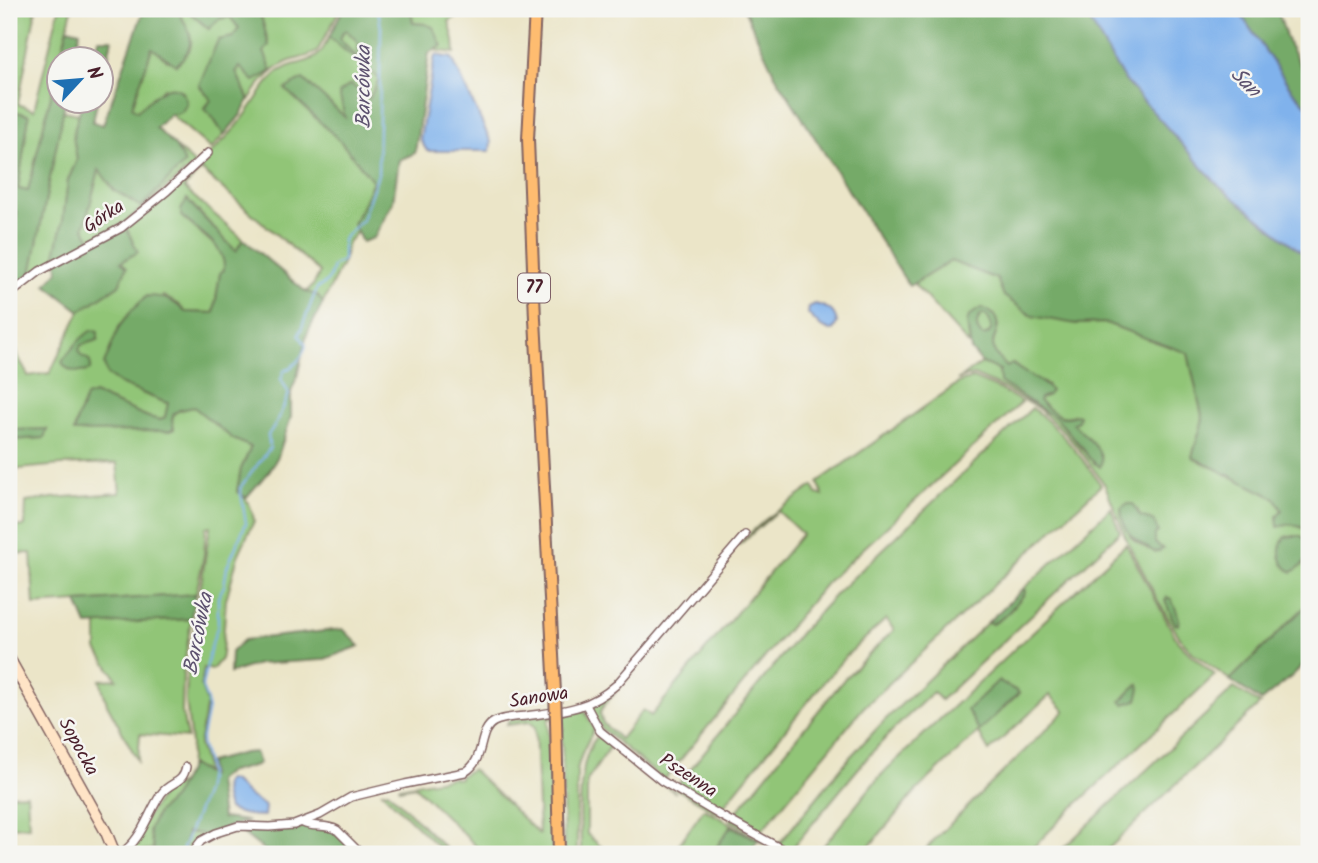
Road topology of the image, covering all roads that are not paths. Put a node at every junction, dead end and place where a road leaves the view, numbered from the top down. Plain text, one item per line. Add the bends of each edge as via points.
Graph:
1 (535, 9) edge
2 (208, 153) dead end
3 (9, 295) edge
4 (745, 535) dead end
5 (9, 658) edge
6 (586, 705) junction
7 (186, 767) dead end
8 (302, 823) junction
9 (117, 854) edge
10 (191, 854) edge
11 (361, 854) edge
12 (559, 854) edge
13 (791, 854) edge

1 - 12 main road, 77, bridge via 528,139
2 - 3 street, Górka via 121,228 40,271
4 - 6 street, Sanowa via 616,685
5 - 9 street, Sopocka
6 - 8 street, Sanowa via 495,722 486,729 471,769 351,797
6 - 13 street, Pszenna via 600,731 662,781
7 - 9 street via 181,780 163,790 135,843
8 - 10 street, Sanowa via 238,826 201,841
8 - 11 street, Sanowa via 337,830

